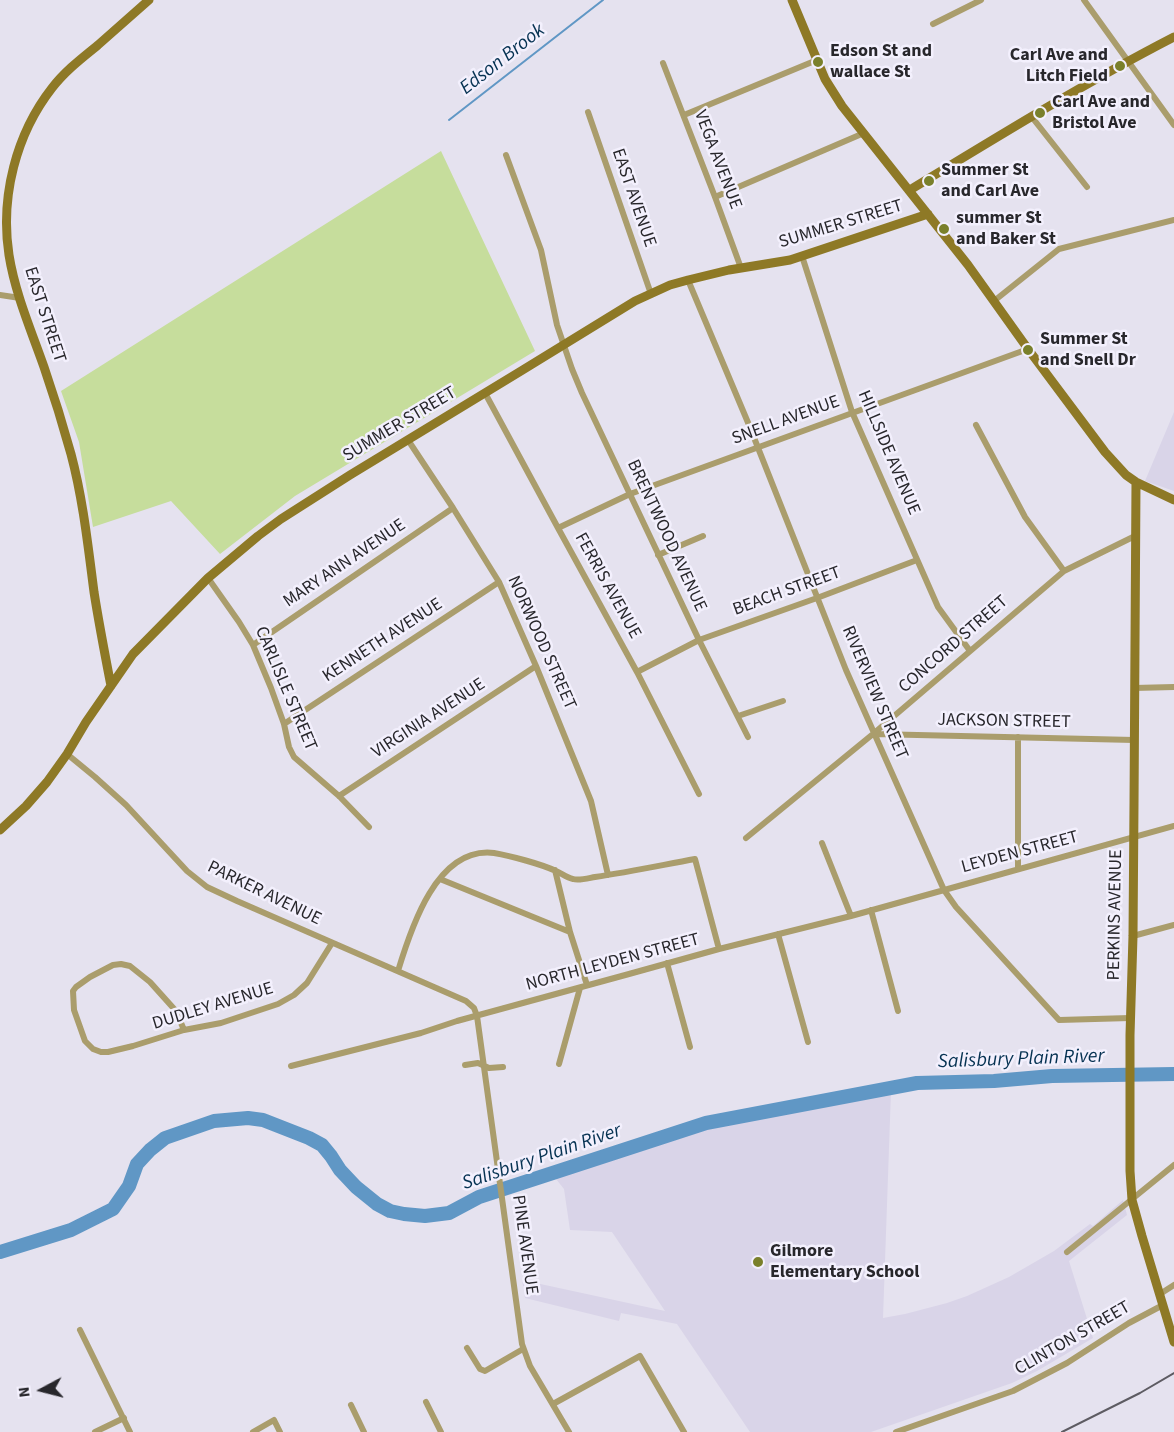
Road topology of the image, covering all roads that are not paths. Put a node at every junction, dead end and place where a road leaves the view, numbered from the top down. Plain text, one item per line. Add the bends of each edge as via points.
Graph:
1 (149, 0) edge
2 (792, 0) edge
3 (981, 0) edge
4 (1084, 0) edge
5 (933, 24) dead end
6 (1174, 37) edge
7 (817, 60) junction
8 (1127, 61) junction
9 (663, 63) dead end
10 (588, 112) dead end
11 (684, 116) junction
12 (1031, 116) junction
13 (1174, 125) edge
14 (864, 133) junction
15 (506, 155) dead end
16 (1087, 187) dead end
17 (910, 190) junction
18 (715, 197) junction
19 (4, 198) edge
20 (928, 214) junction
21 (1174, 220) edge
22 (802, 256) junction
23 (741, 268) junction
24 (688, 280) junction
25 (651, 294) junction
26 (0, 295) edge
27 (20, 298) junction
28 (994, 301) junction
29 (563, 344) junction
30 (1028, 349) junction
31 (485, 393) junction
32 (852, 412) junction
33 (976, 425) dead end
34 (408, 440) junction
35 (758, 448) junction
36 (1136, 482) junction
37 (630, 494) junction
38 (1174, 500) edge
39 (453, 508) junction
40 (558, 528) junction
41 (703, 536) dead end
42 (1135, 536) junction
43 (658, 555) junction
44 (917, 560) junction
45 (1064, 570) junction
46 (208, 578) junction
47 (499, 582) junction
48 (817, 598) junction
49 (699, 640) junction
50 (253, 645) junction
51 (970, 651) junction
52 (536, 666) junction
53 (637, 672) junction
54 (111, 686) junction
55 (1174, 687) edge
56 (1134, 688) junction
57 (783, 701) dead end
58 (738, 716) junction
59 (284, 724) junction
60 (873, 734) junction
61 (748, 737) dead end
62 (1018, 737) junction
63 (1134, 740) junction
64 (67, 754) junction
65 (699, 794) dead end
66 (339, 796) junction
67 (1174, 826) edge
68 (369, 827) dead end
69 (0, 830) edge
70 (1134, 837) junction
71 (746, 838) dead end
72 (822, 843) dead end
73 (1018, 869) junction
74 (555, 870) junction
75 (608, 875) junction
76 (440, 879) junction
77 (944, 890) junction
78 (871, 910) junction
79 (851, 916) junction
80 (1174, 925) edge
81 (570, 932) junction
82 (778, 934) junction
83 (1133, 936) junction
84 (332, 943) junction
85 (719, 949) junction
86 (668, 963) junction
87 (398, 971) junction
88 (587, 985) junction
89 (580, 988) junction
90 (898, 1011) dead end
91 (477, 1016) junction
92 (1130, 1018) junction
93 (184, 1030) junction
94 (808, 1042) dead end
95 (690, 1047) dead end
96 (559, 1064) dead end
97 (465, 1065) dead end
98 (291, 1066) dead end
99 (484, 1066) junction
100 (503, 1067) dead end
101 (1174, 1165) edge
102 (1132, 1200) junction
103 (1067, 1252) dead end
104 (1174, 1285) edge
105 (1160, 1294) junction
106 (1163, 1305) junction
107 (80, 1330) dead end
108 (1174, 1342) edge
109 (466, 1348) dead end
110 (523, 1349) junction
111 (426, 1402) dead end
112 (553, 1404) junction
113 (351, 1406) dead end
114 (124, 1418) junction
115 (95, 1432) edge
116 (130, 1432) edge
117 (253, 1432) edge
118 (280, 1432) edge
119 (364, 1432) edge
120 (441, 1432) edge
121 (569, 1432) edge
122 (684, 1432) edge
123 (896, 1432) edge

1 - 19 street, EAST STREET via 53,86 19,148
2 - 7 street, SUMMER STREET
3 - 5 street
4 - 8 street
6 - 8 street
7 - 11 street
7 - 14 street, SUMMER STREET via 825,80
8 - 12 street
8 - 13 street
9 - 11 street, VEGA AVENUE
10 - 25 street, EAST AVENUE
11 - 18 street, VEGA AVENUE
12 - 16 street
12 - 17 street
14 - 17 street, SUMMER STREET
14 - 18 street
15 - 29 street, BRENTWOOD AVENUE via 541,250
17 - 20 street, SUMMER STREET
18 - 23 street, VEGA AVENUE
19 - 27 street, EAST STREET via 9,255
20 - 22 street, SUMMER STREET
20 - 28 street, SUMMER STREET
21 - 28 street via 1059,249
22 - 23 street, SUMMER STREET
22 - 32 street, HILLSIDE AVENUE
23 - 24 street, SUMMER STREET
24 - 25 street, SUMMER STREET
24 - 35 street, RIVERVIEW STREET
25 - 29 street, SUMMER STREET
26 - 27 street
27 - 54 street, EAST STREET via 76,473
28 - 30 street, SUMMER STREET
29 - 31 street, SUMMER STREET
29 - 37 street, BRENTWOOD AVENUE via 592,417
30 - 32 street, SNELL AVENUE
30 - 36 street, SUMMER STREET via 1105,452
31 - 34 street, SUMMER STREET
31 - 40 street, FERRIS AVENUE
32 - 35 street, SNELL AVENUE
32 - 44 street, HILLSIDE AVENUE
33 - 45 street via 1025,517
34 - 39 street, NORWOOD STREET
34 - 46 street, SUMMER STREET via 280,519
35 - 37 street, SNELL AVENUE
35 - 48 street, RIVERVIEW STREET
36 - 38 street, SUMMER STREET
36 - 42 street, PERKINS AVENUE
37 - 40 street, SNELL AVENUE
37 - 43 street, BRENTWOOD AVENUE
39 - 47 street, NORWOOD STREET
39 - 50 street, MARY ANN AVENUE
40 - 53 street, FERRIS AVENUE
41 - 43 street
42 - 45 street, CONCORD STREET
42 - 56 street, PERKINS AVENUE
43 - 49 street, BRENTWOOD AVENUE
44 - 48 street, BEACH STREET
44 - 51 street, HILLSIDE AVENUE via 938,607
45 - 51 street, CONCORD STREET
46 - 50 street, CARLISLE STREET
46 - 54 street, SUMMER STREET via 138,648
47 - 52 street, NORWOOD STREET
47 - 59 street, KENNETH AVENUE
48 - 49 street, BEACH STREET
48 - 60 street, RIVERVIEW STREET
49 - 53 street, BEACH STREET
49 - 58 street, BRENTWOOD AVENUE
50 - 59 street, CARLISLE STREET
51 - 60 street, CONCORD STREET
52 - 66 street, VIRGINIA AVENUE
52 - 75 street, NORWOOD STREET via 591,801
53 - 65 street, FERRIS AVENUE
54 - 64 street, SUMMER STREET
55 - 56 street
56 - 63 street, PERKINS AVENUE
57 - 58 street
58 - 61 street, BRENTWOOD AVENUE
59 - 66 street, CARLISLE STREET via 294,757
60 - 62 street, JACKSON STREET
60 - 71 street, CONCORD STREET
60 - 77 street, RIVERVIEW STREET
62 - 63 street, JACKSON STREET
62 - 73 street
63 - 70 street, PERKINS AVENUE
64 - 69 street, SUMMER STREET via 41,790
64 - 84 street, PARKER AVENUE via 126,805 200,882
66 - 68 street, CARLISLE STREET
67 - 70 street, LEYDEN STREET
70 - 73 street, LEYDEN STREET
70 - 83 street, PERKINS AVENUE
72 - 79 street
73 - 77 street, LEYDEN STREET
74 - 75 street via 573,880
74 - 76 street via 482,853 459,861
74 - 81 street
75 - 85 street via 695,859
76 - 81 street
76 - 87 street via 413,926
77 - 78 street, NORTH LEYDEN STREET
77 - 92 street, RIVERVIEW STREET via 1059,1020
78 - 79 street, NORTH LEYDEN STREET
78 - 90 street
79 - 82 street, NORTH LEYDEN STREET
80 - 83 street
81 - 88 street
82 - 85 street, NORTH LEYDEN STREET
82 - 94 street
83 - 92 street, PERKINS AVENUE
84 - 87 street, PARKER AVENUE
84 - 93 street, DUDLEY AVENUE via 307,983 286,1000 221,1023
85 - 86 street, NORTH LEYDEN STREET
86 - 88 street, NORTH LEYDEN STREET
86 - 95 street
87 - 91 street, PARKER AVENUE via 466,1000
88 - 89 street, NORTH LEYDEN STREET
89 - 91 street, NORTH LEYDEN STREET
89 - 96 street
91 - 98 street, NORTH LEYDEN STREET
91 - 99 street, PINE AVENUE
92 - 102 street, PERKINS AVENUE
93 - 93 street, DUDLEY AVENUE via 133,1046 97,1051 85,1041 72,995 85,980 117,964 125,965 150,982 176,1011
97 - 99 street
99 - 100 street
99 - 110 street, PINE AVENUE
101 - 102 street
102 - 103 street
102 - 105 street, PERKINS AVENUE
104 - 105 street
105 - 106 street, PERKINS AVENUE
106 - 108 street, PERKINS AVENUE
106 - 123 street, CLINTON STREET via 1013,1391
107 - 114 street
109 - 110 street via 485,1371
110 - 112 street, PINE AVENUE
111 - 120 street
112 - 121 street, PINE AVENUE
112 - 122 street via 640,1356
113 - 119 street
114 - 115 street
114 - 116 street
117 - 118 street via 274,1420

